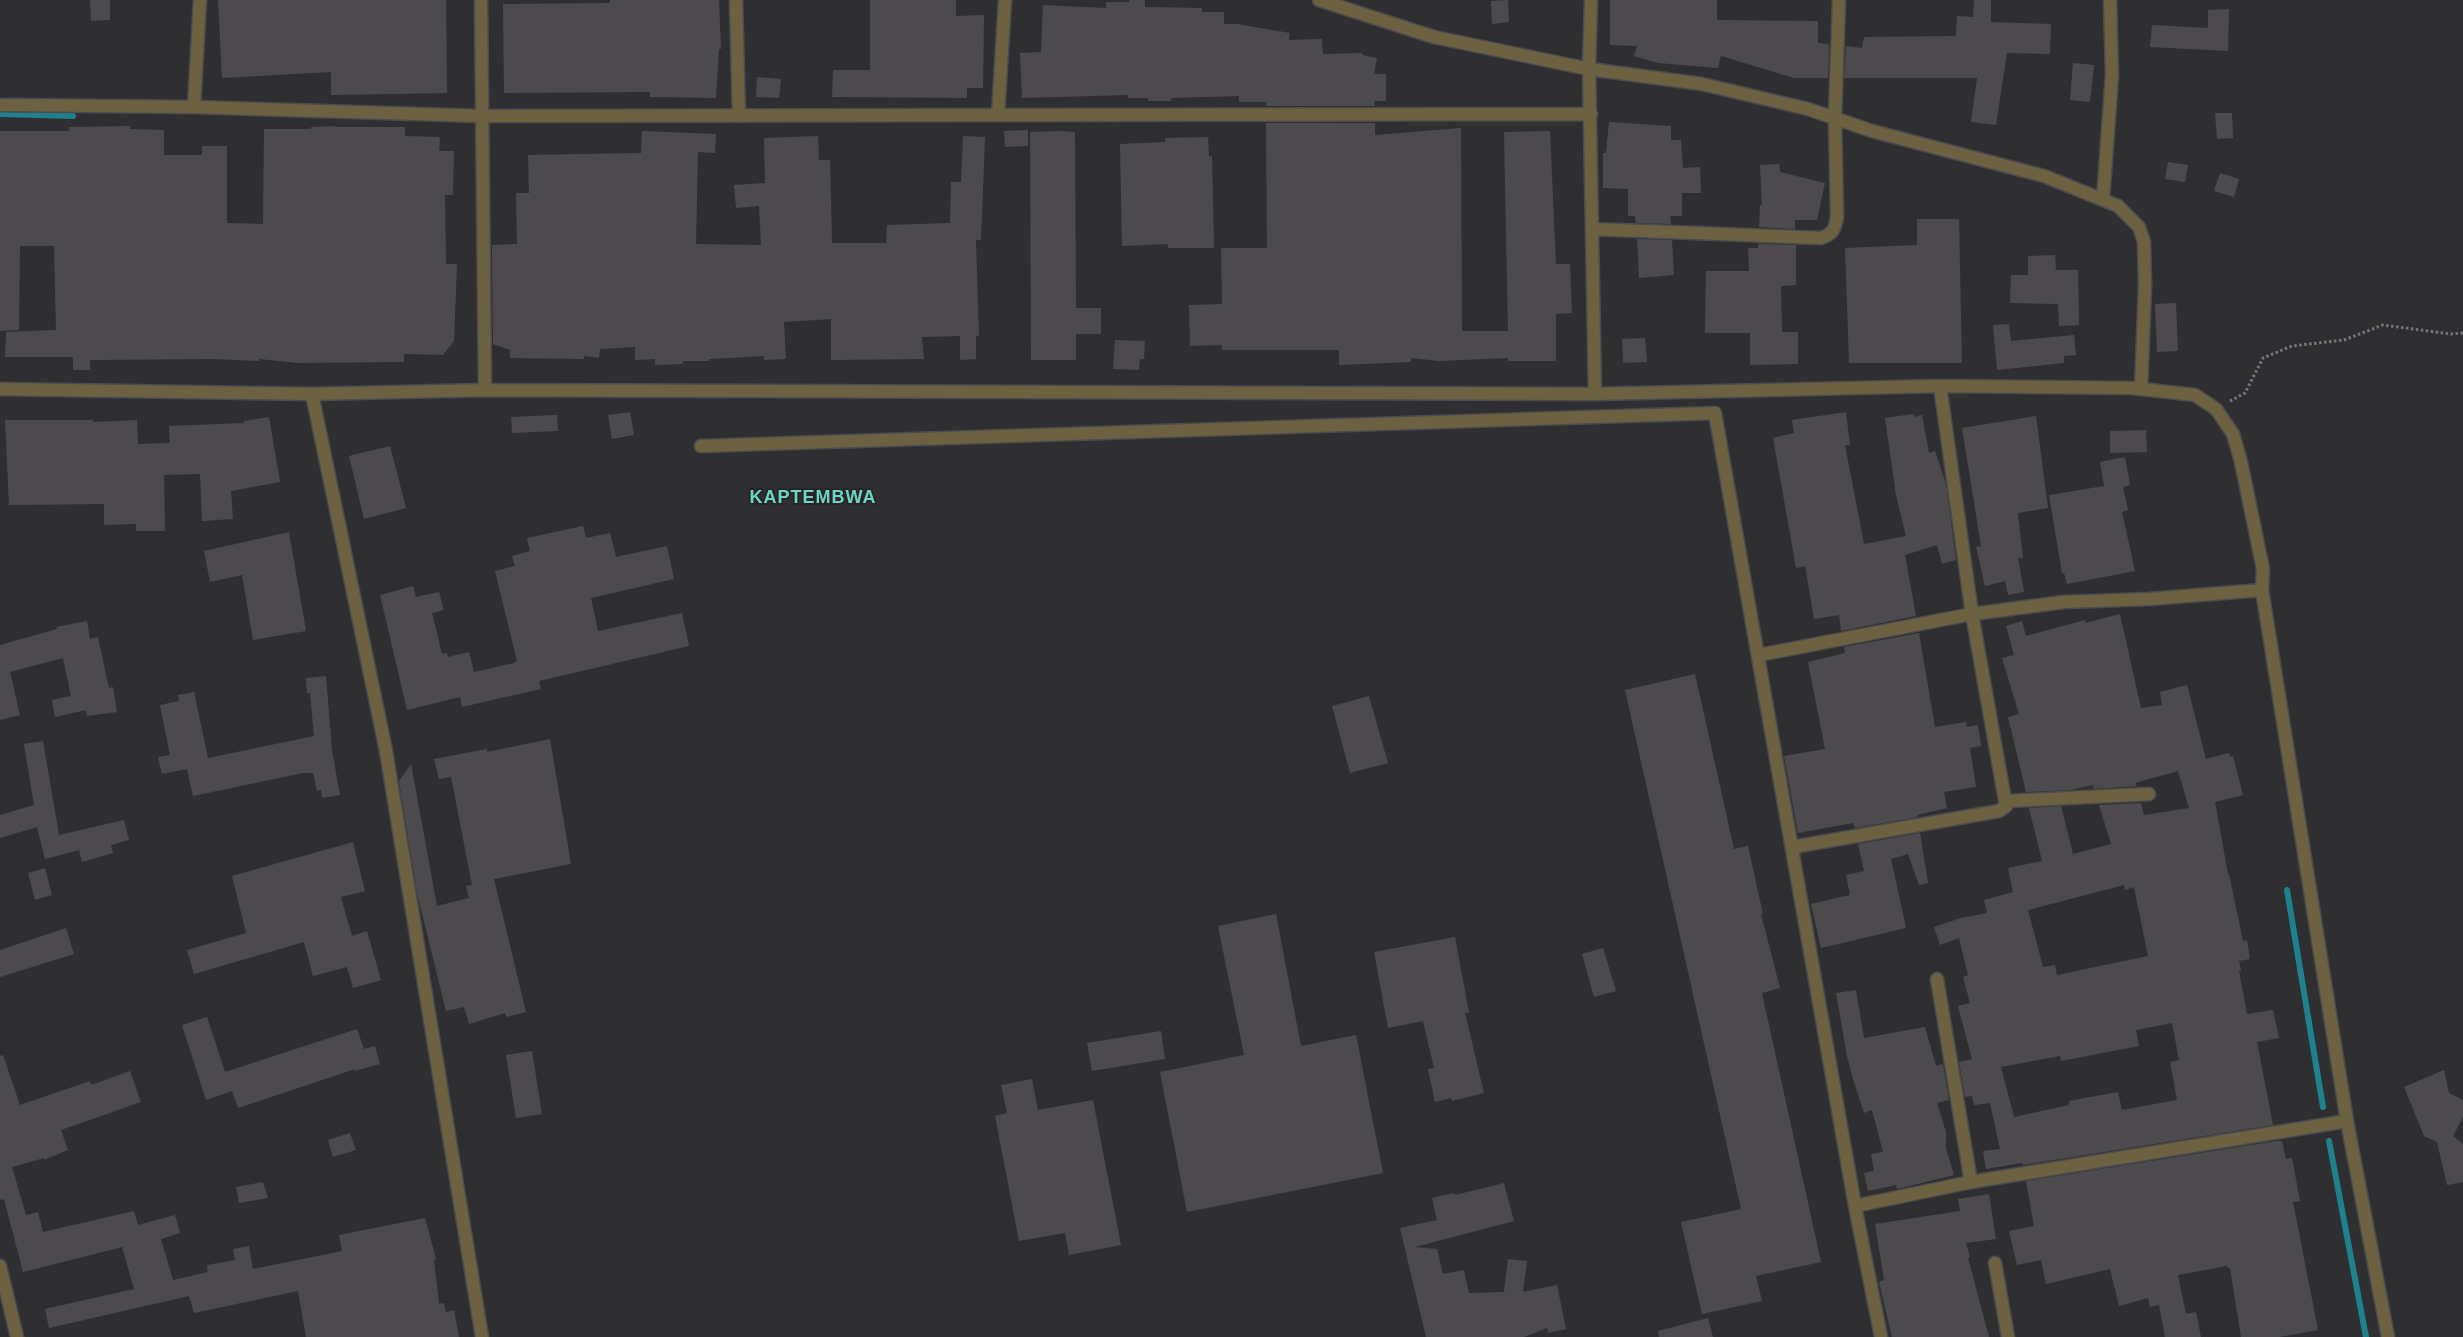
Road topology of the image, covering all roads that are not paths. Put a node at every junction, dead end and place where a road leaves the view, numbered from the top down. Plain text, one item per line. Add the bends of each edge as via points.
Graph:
1 (200, 0) edge
2 (481, 0) edge
3 (736, 0) edge
4 (1005, 0) edge
5 (1319, 0) edge
6 (1591, 0) edge
7 (1838, 0) edge
8 (2110, 0) edge
9 (1589, 69) junction
10 (0, 106) edge
11 (194, 107) junction
12 (1591, 114) junction
13 (998, 115) junction
14 (480, 116) junction
15 (739, 116) junction
16 (1835, 117) junction
17 (2103, 199) junction
18 (1592, 229) junction
19 (1940, 386) junction
20 (0, 389) edge
21 (2141, 389) junction
22 (484, 390) junction
23 (312, 394) junction
24 (1595, 394) junction
25 (702, 446) dead end
26 (2262, 590) junction
27 (1972, 614) junction
28 (1759, 655) junction
29 (2149, 794) dead end
30 (2007, 801) junction
31 (1793, 847) junction
32 (1937, 979) dead end
33 (2347, 1121) junction
34 (1971, 1182) junction
35 (1855, 1206) junction
36 (1995, 1263) dead end
37 (0, 1266) edge
38 (17, 1337) edge
39 (482, 1337) edge
40 (1881, 1337) edge
41 (2008, 1337) edge
42 (2388, 1337) edge

1 - 11 street
2 - 14 street
3 - 15 street
4 - 13 street
5 - 9 street via 1434,37
6 - 9 street
7 - 16 street
8 - 17 street via 2112,75
9 - 12 street
9 - 16 street via 1702,84
10 - 11 street
11 - 14 street
12 - 13 street
12 - 18 street
13 - 15 street
14 - 15 street
14 - 22 street
16 - 17 street via 1872,131 2044,176
16 - 18 street via 1837,217 1830,235 1821,238
17 - 21 street via 2118,206 2139,227 2144,242
18 - 24 street
19 - 21 street
19 - 24 street
19 - 27 street
20 - 23 street
21 - 26 street via 2195,395 2216,409 2233,434 2263,569
22 - 23 street
22 - 24 street
23 - 39 street via 386,751
25 - 28 street via 1715,413
26 - 27 street via 2064,602
26 - 33 street
27 - 28 street
27 - 30 street
28 - 31 street
29 - 30 street
30 - 31 street via 1999,811
31 - 35 street
32 - 34 street
33 - 34 street
33 - 42 street
34 - 35 street
35 - 40 street
36 - 41 street
37 - 38 street

